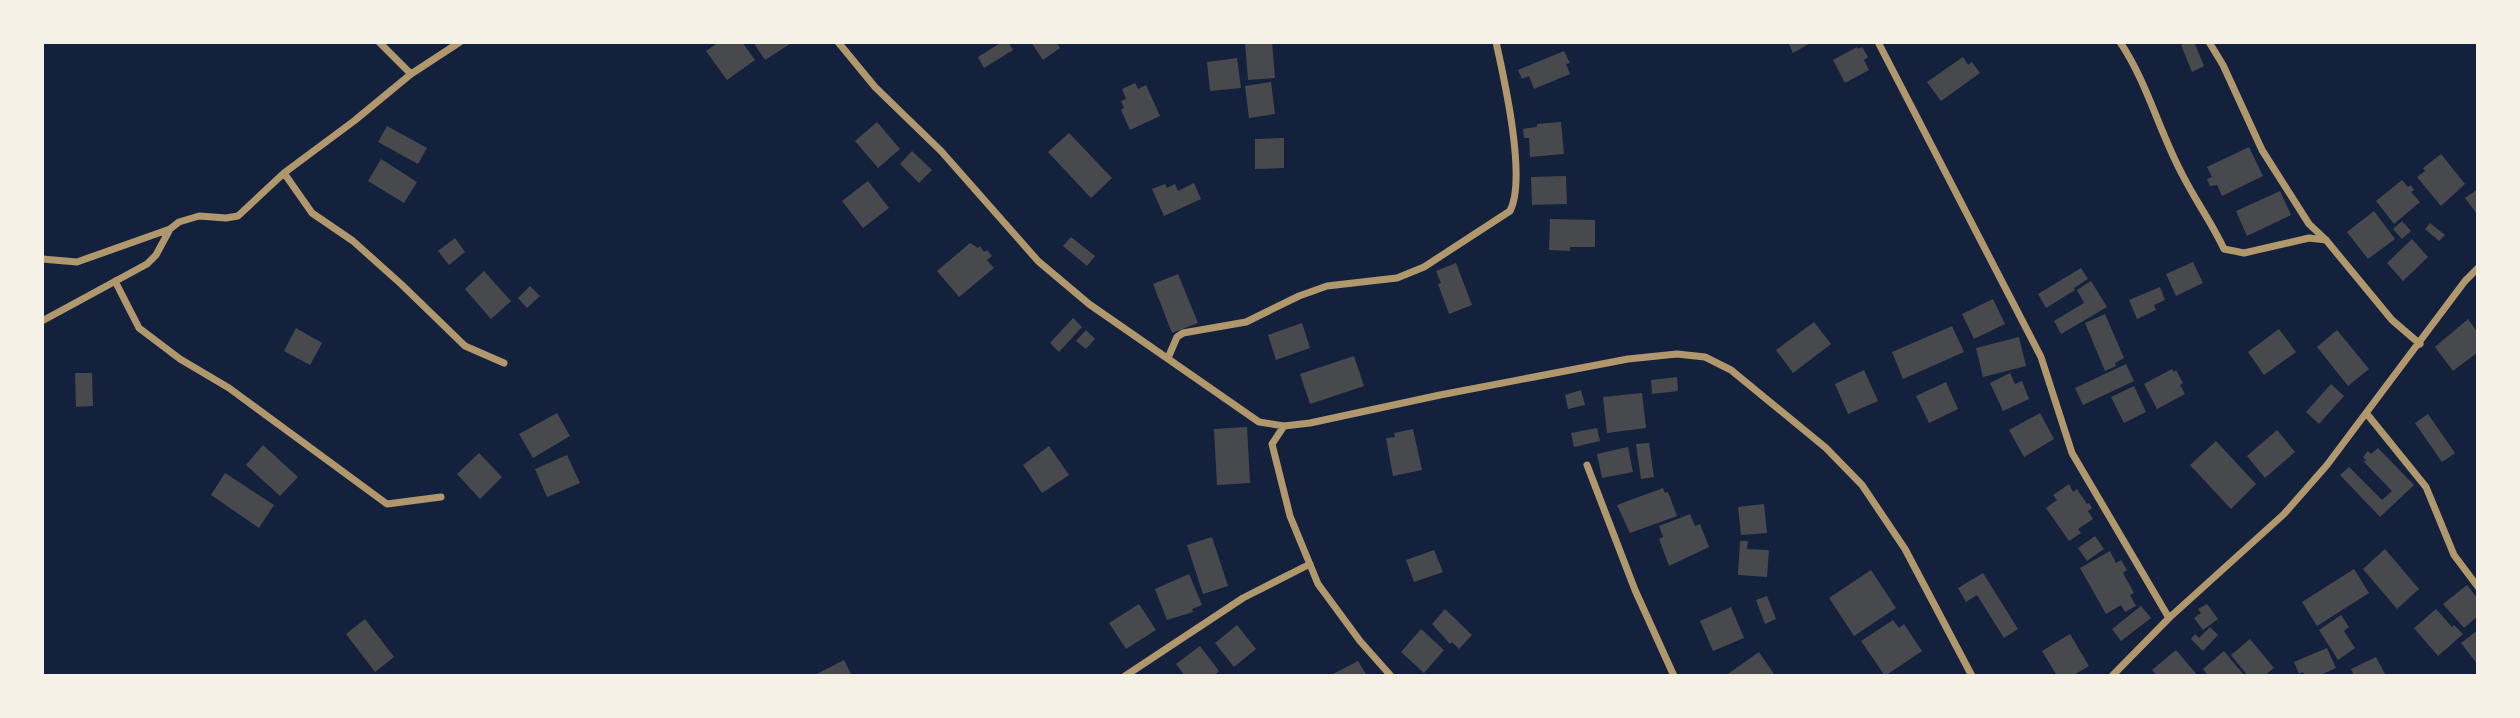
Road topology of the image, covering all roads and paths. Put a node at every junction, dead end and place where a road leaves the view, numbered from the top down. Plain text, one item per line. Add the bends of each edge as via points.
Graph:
1 (379, 42) edge
2 (460, 42) edge
3 (838, 42) edge
4 (1496, 42) edge
5 (1878, 42) edge
6 (2120, 42) edge
7 (2209, 42) edge
8 (411, 74) junction
9 (284, 173) junction
10 (170, 229) junction
11 (2326, 240) junction
12 (42, 259) edge
13 (2478, 268) edge
14 (115, 281) junction
15 (42, 321) edge
16 (2420, 344) junction
17 (1168, 358) junction
18 (504, 363) dead end
19 (2367, 414) junction
20 (1284, 426) junction
21 (1587, 465) dead end
22 (441, 497) dead end
23 (1310, 565) junction
24 (2478, 587) edge
25 (2169, 618) junction
26 (1125, 676) edge
27 (1391, 676) edge
28 (1674, 676) edge
29 (1972, 676) edge
30 (2112, 676) edge

1 - 8 street
2 - 8 street
3 - 17 street via 1038,261 1089,304
4 - 17 street via 1510,112 1515,172 1510,211 1424,267 1397,278 1327,286 1235,326 1183,332
5 - 25 street via 2041,356 2072,453
6 - 11 street via 2134,62 2182,175 2224,249 2244,253 2309,238
7 - 11 street via 2262,150 2309,224
8 - 9 street
9 - 10 street via 238,216 199,216
9 - 18 street via 312,213 353,241 465,346
10 - 12 street via 77,262
10 - 14 street via 147,264
11 - 16 street via 2392,320
13 - 16 street
14 - 15 street
14 - 22 street via 139,328 387,504
16 - 19 street
17 - 20 street via 1259,422
19 - 24 street via 2426,487 2454,555
19 - 25 street via 2284,514
20 - 23 street via 1272,444 1275,462
20 - 29 street via 1628,359 1677,354 1706,357 1741,377 1826,448 1862,485 1905,550
21 - 28 street
23 - 26 street via 1243,598
23 - 27 street via 1318,584
25 - 30 street

